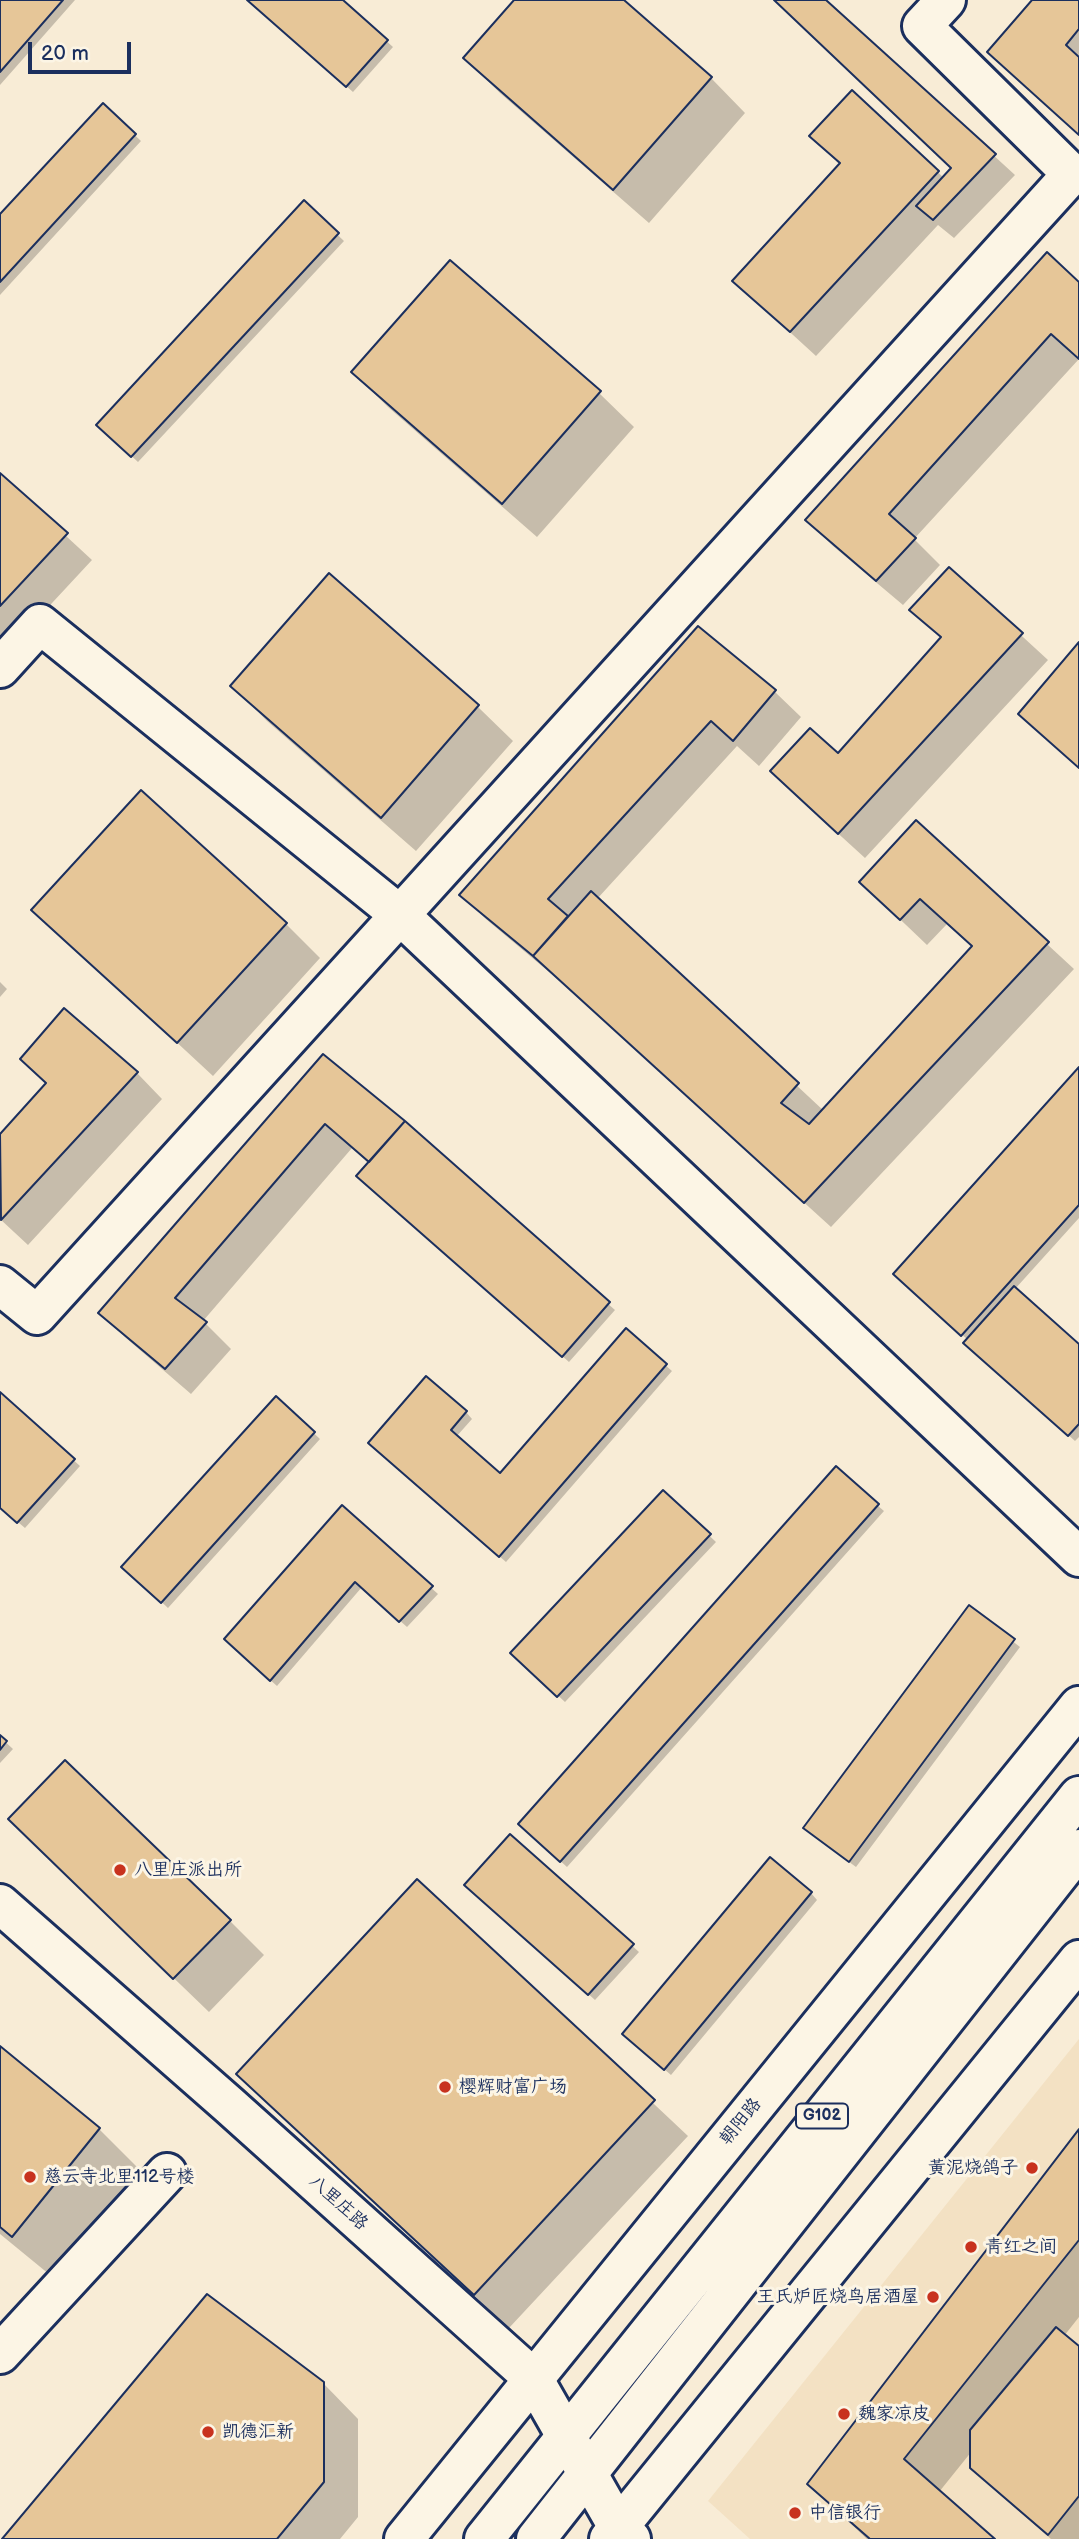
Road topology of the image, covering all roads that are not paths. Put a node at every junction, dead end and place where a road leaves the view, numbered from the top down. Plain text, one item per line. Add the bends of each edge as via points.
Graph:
1 (946, 0) edge
2 (0, 668) edge
3 (400, 915) junction
4 (0, 1285) edge
5 (1079, 1557) edge
6 (1079, 1706) edge
7 (1079, 1796) edge
8 (1079, 1849) edge
9 (0, 1904) edge
10 (1079, 1960) edge
11 (167, 2173) dead end
12 (0, 2354) edge
13 (533, 2378) junction
14 (566, 2436) junction
15 (587, 2474) junction
16 (619, 2535) edge
17 (404, 2539) edge
18 (484, 2539) edge
19 (536, 2539) edge

1 - 3 main road via 922,26 1072,174
2 - 3 main road via 40,624
3 - 4 main road via 37,1315
3 - 5 main road
6 - 13 main road, 朝阳路
7 - 14 main road, G102
8 - 15 main road, G102
9 - 13 main road, 八里庄路
10 - 16 main road
11 - 12 main road
13 - 14 main road, 八里庄路
13 - 17 main road, 朝阳路
14 - 15 main road, 八里庄路
14 - 18 main road, G102
15 - 16 main road, 八里庄路
15 - 19 main road, G102

